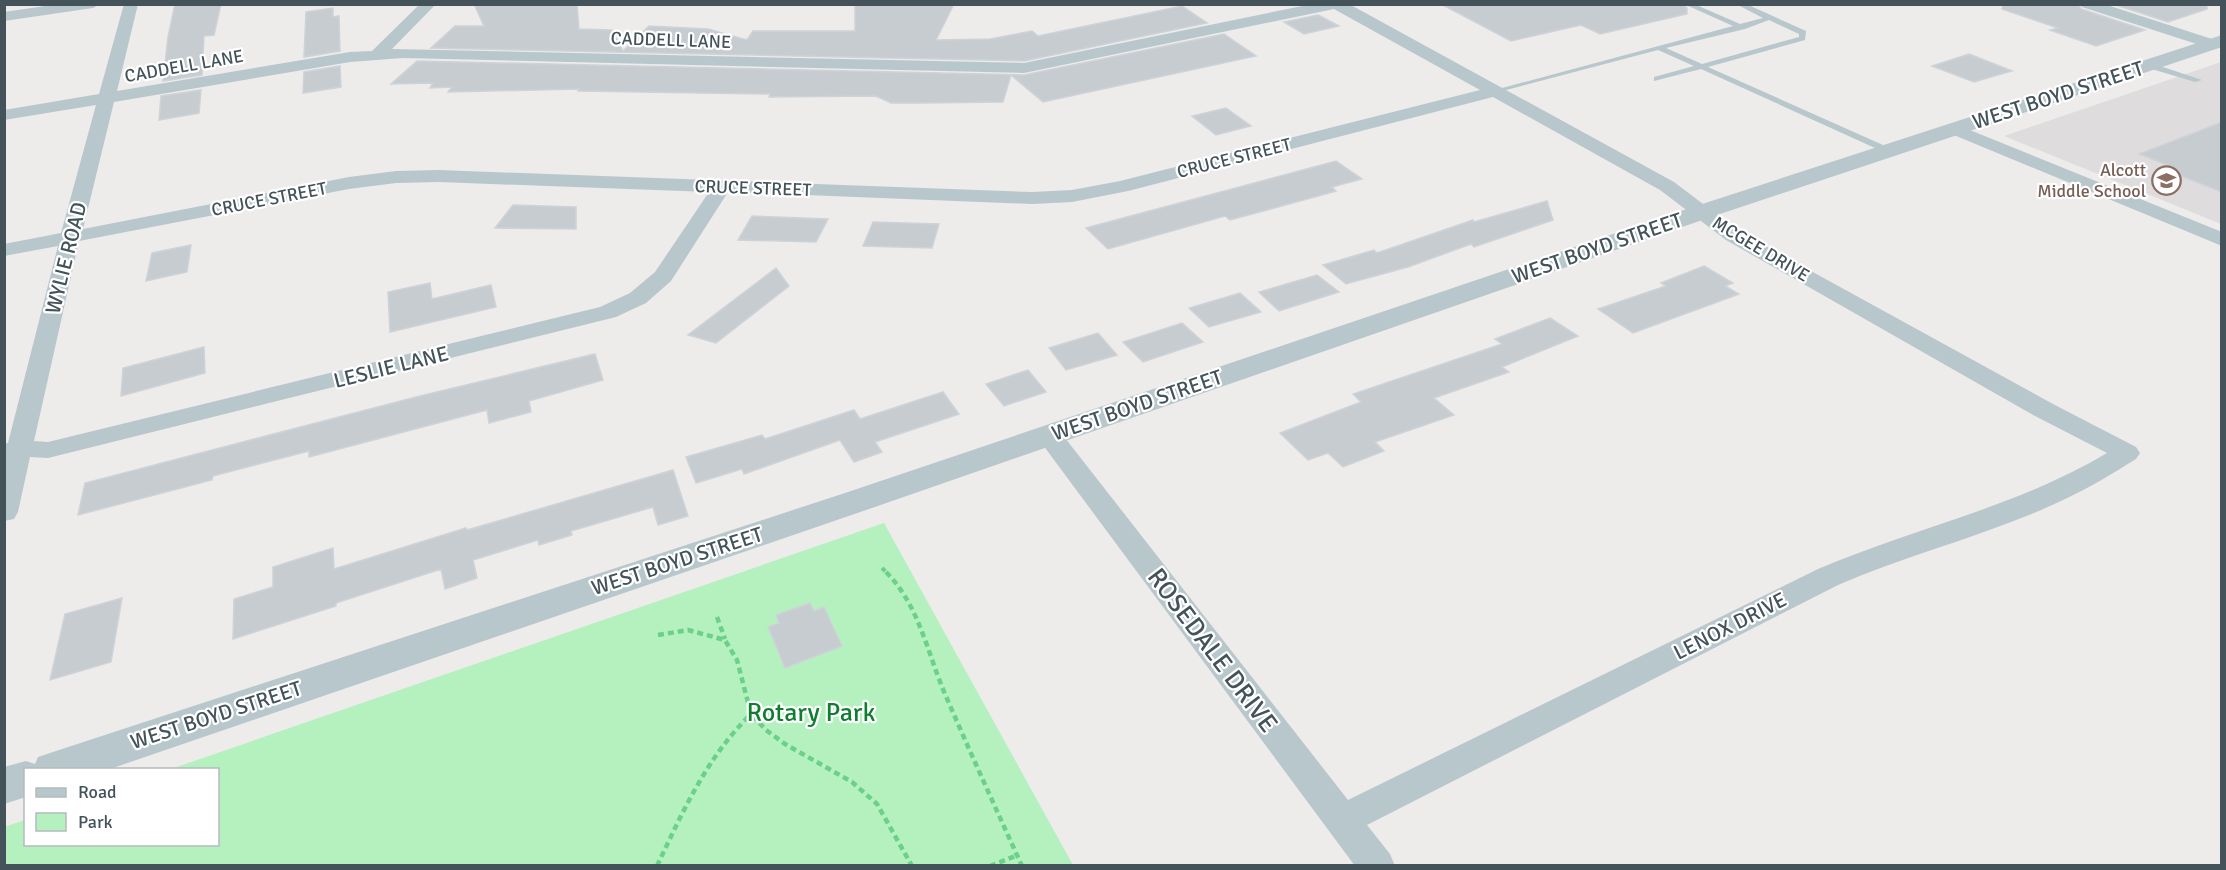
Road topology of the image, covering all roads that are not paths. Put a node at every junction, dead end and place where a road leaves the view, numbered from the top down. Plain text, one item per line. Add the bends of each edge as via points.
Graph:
1 (93, 4) edge
2 (131, 4) edge
3 (429, 4) edge
4 (1336, 4) edge
5 (1687, 4) edge
6 (1739, 4) edge
7 (2087, 4) edge
8 (4, 17) edge
9 (1770, 18) junction
10 (1742, 27) junction
11 (2217, 43) edge
12 (1660, 48) junction
13 (378, 54) junction
14 (2148, 65) junction
15 (1702, 67) junction
16 (1657, 79) dead end
17 (2198, 80) dead end
18 (1495, 91) junction
19 (108, 98) junction
20 (4, 115) edge
21 (1956, 129) junction
22 (1889, 151) junction
23 (722, 187) junction
24 (1702, 212) junction
25 (70, 238) junction
26 (2222, 240) edge
27 (4, 250) edge
28 (1048, 435) junction
29 (12, 450) edge
30 (2127, 453) joint
31 (4, 512) edge
32 (59, 768) edge
33 (24, 780) edge
34 (4, 786) edge
35 (1342, 820) junction
36 (1377, 866) edge

1 - 8 street
2 - 19 street, WYLIE ROAD
3 - 13 street
4 - 13 street, CADDELL LANE via 1024,68
4 - 18 street, MCGEE DRIVE
5 - 10 lane
6 - 9 lane
7 - 11 street
9 - 10 lane
9 - 15 lane via 1803,33 1802,38
10 - 12 lane
11 - 14 street, WEST BOYD STREET
12 - 15 lane
12 - 18 lane
13 - 19 street, CADDELL LANE
14 - 17 lane
14 - 21 street, WEST BOYD STREET
15 - 16 lane
15 - 22 lane
18 - 23 street, CRUCE STREET via 1121,188 1072,196 1032,198
18 - 24 street, MCGEE DRIVE via 1667,186
19 - 20 street, CADDELL LANE
19 - 25 street, WYLIE ROAD
21 - 22 street, WEST BOYD STREET
21 - 26 street
22 - 24 street, WEST BOYD STREET
23 - 25 street, CRUCE STREET via 396,177
23 - 29 street, LESLIE LANE via 663,276 638,298 608,312 48,450
24 - 28 street, WEST BOYD STREET
24 - 30 street, MCGEE DRIVE via 1733,236
25 - 27 street, CRUCE STREET
25 - 29 street, WYLIE ROAD
28 - 32 street, WEST BOYD STREET
28 - 35 street, ROSEDALE DRIVE
29 - 31 street, WYLIE ROAD
30 - 35 street, LENOX DRIVE via 2051,495 1828,577
33 - 34 street
35 - 36 street, ROSEDALE DRIVE

